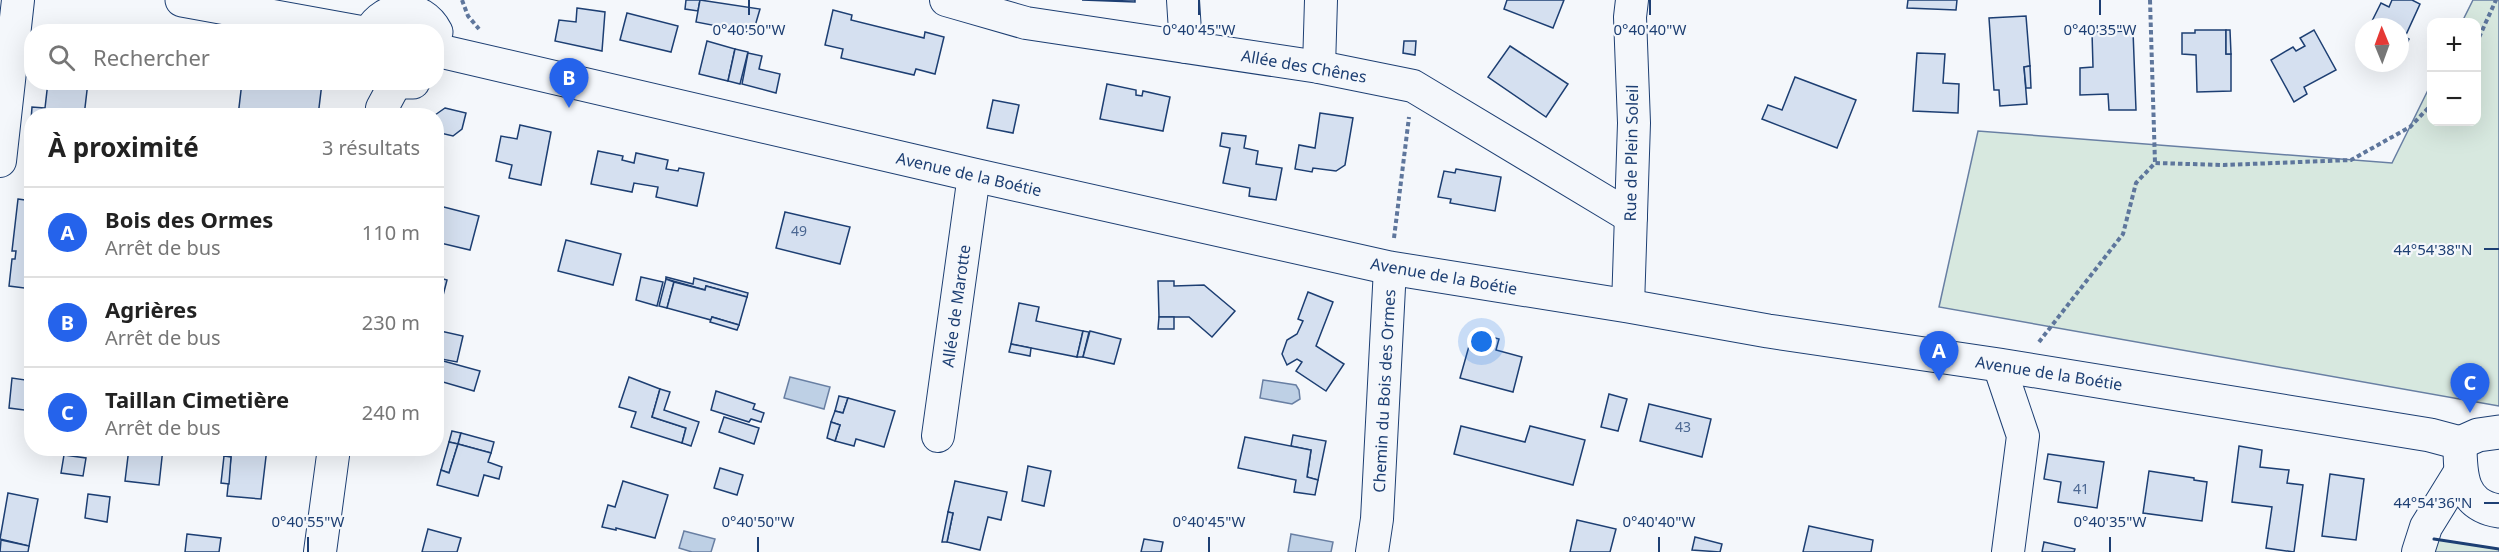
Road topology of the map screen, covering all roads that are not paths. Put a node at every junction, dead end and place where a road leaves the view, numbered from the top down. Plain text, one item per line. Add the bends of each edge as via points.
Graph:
1 (18, 0) edge
2 (182, 0) edge
3 (946, 0) edge
4 (1183, 0) edge
5 (1321, 0) edge
6 (1632, 0) edge
7 (314, 24) edge
8 (373, 24) edge
9 (423, 24) edge
10 (444, 35) edge
11 (1186, 47) junction
12 (1319, 67) junction
13 (395, 90) edge
14 (382, 108) edge
15 (0, 161) edge
16 (974, 176) junction
17 (1631, 217) junction
18 (1390, 268) junction
19 (1628, 306) junction
20 (1999, 365) junction
21 (2499, 432) edge
22 (938, 436) dead end
23 (333, 456) edge
24 (2460, 458) junction
25 (2499, 511) edge
26 (320, 552) edge
27 (1372, 552) edge
28 (2008, 552) edge
29 (2418, 552) edge

1 - 15 street
2 - 7 main road
3 - 11 street, Allée des Chênes via 1026,22
4 - 11 street
5 - 12 street
6 - 17 street, Rue de Plein Soleil
8 - 9 main road, Avenue de la Boétie via 394,11 406,10
10 - 16 main road, Avenue de la Boétie
11 - 12 street, Allée des Chênes
12 - 17 street, Allée des Chênes via 1413,86
13 - 14 street
16 - 18 main road, Avenue de la Boétie
16 - 22 street, Allée de Marotte
17 - 19 street, Rue de Plein Soleil
18 - 19 main road, Avenue de la Boétie
18 - 27 street, Chemin du Bois des Ormes
19 - 20 main road, Avenue de la Boétie
20 - 24 main road, Avenue de la Boétie via 2430,435
20 - 28 street via 2023,436
21 - 24 main road via 2478,435
23 - 26 street
24 - 25 main road via 2469,496 2487,509
24 - 29 street

